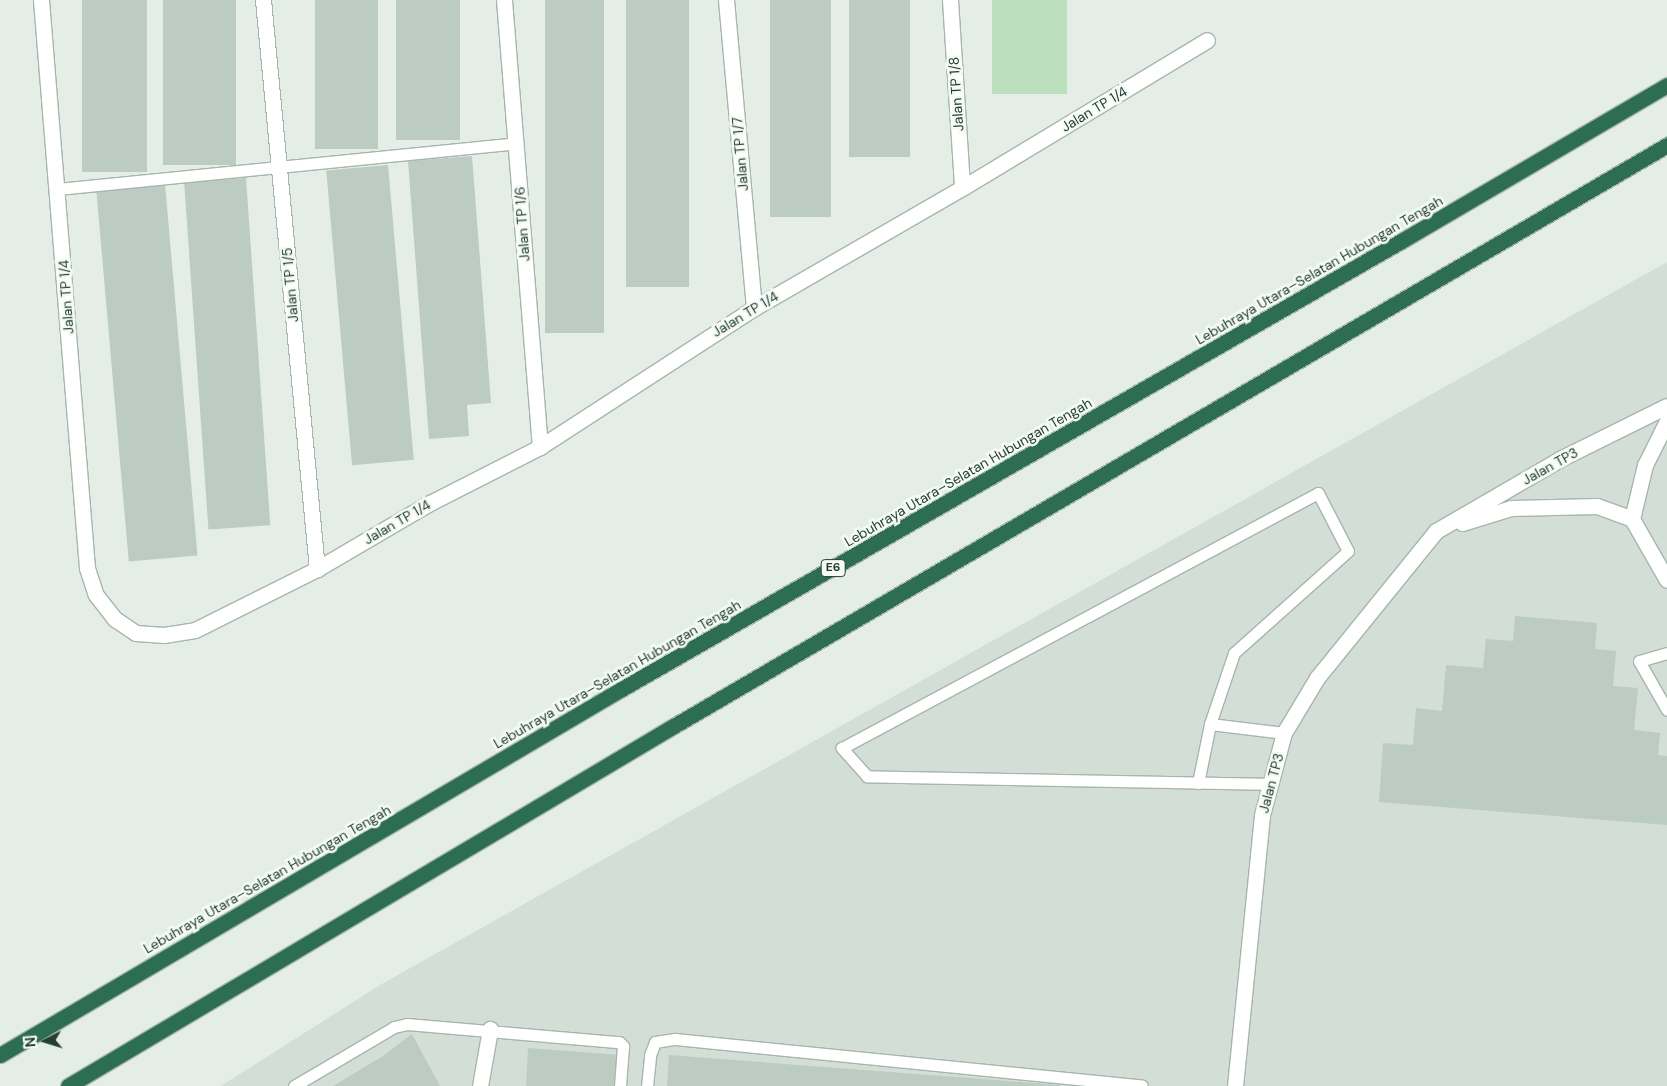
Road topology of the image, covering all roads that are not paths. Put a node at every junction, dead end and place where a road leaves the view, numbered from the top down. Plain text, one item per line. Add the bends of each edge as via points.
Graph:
1 (41, 0) edge
2 (263, 0) edge
3 (504, 0) edge
4 (726, 0) edge
5 (950, 0) edge
6 (1207, 40) dead end
7 (1667, 85) edge
8 (516, 143) junction
9 (1667, 146) edge
10 (278, 166) junction
11 (962, 188) junction
12 (58, 189) junction
13 (754, 308) junction
14 (1667, 406) edge
15 (1667, 421) edge
16 (540, 447) junction
17 (1632, 519) junction
18 (1436, 531) junction
19 (316, 569) junction
20 (1667, 580) edge
21 (1667, 653) edge
22 (1667, 710) edge
23 (1210, 724) junction
24 (1284, 733) junction
25 (1198, 783) junction
26 (1270, 784) junction
27 (490, 1029) junction
28 (0, 1055) edge
29 (68, 1086) edge
30 (294, 1086) edge
31 (480, 1086) edge
32 (620, 1086) edge
33 (647, 1086) edge
34 (1142, 1086) edge
35 (1235, 1086) edge

1 - 12 street, Jalan TP 1/4
2 - 10 street, Jalan TP 1/5
3 - 8 street, Jalan TP 1/6
4 - 13 street, Jalan TP 1/7
5 - 11 street, Jalan TP 1/8
6 - 11 street, Jalan TP 1/4
7 - 28 highway, Lebuhraya Utara–Selatan Hubungan Tengah / E6 via 618,691
8 - 10 lane
8 - 16 street, Jalan TP 1/6
9 - 29 highway via 680,722
10 - 12 lane
10 - 19 street, Jalan TP 1/5
11 - 13 street, Jalan TP 1/4
12 - 19 street, Jalan TP 1/4 via 83,537 87,568 96,595 115,619 136,633 164,635 195,630
13 - 16 street, Jalan TP 1/4
14 - 18 street, Jalan TP3 via 1560,459
15 - 17 street via 1645,465
16 - 19 street, Jalan TP 1/4 via 428,504
17 - 18 street, Jalan TP3 via 1597,506 1550,505 1511,508
17 - 20 street
18 - 24 street, Jalan TP3 via 1317,678
21 - 22 lane via 1639,661
23 - 24 lane
23 - 25 lane
23 - 25 lane via 1234,653 1348,551 1318,493 842,748 867,776
24 - 26 street, Jalan TP3
25 - 26 lane
26 - 35 street, Jalan TP3 via 1262,815
27 - 30 lane via 407,1024 394,1027
27 - 31 street
27 - 32 lane via 619,1042 623,1046
33 - 34 lane via 650,1055 656,1042 675,1039

